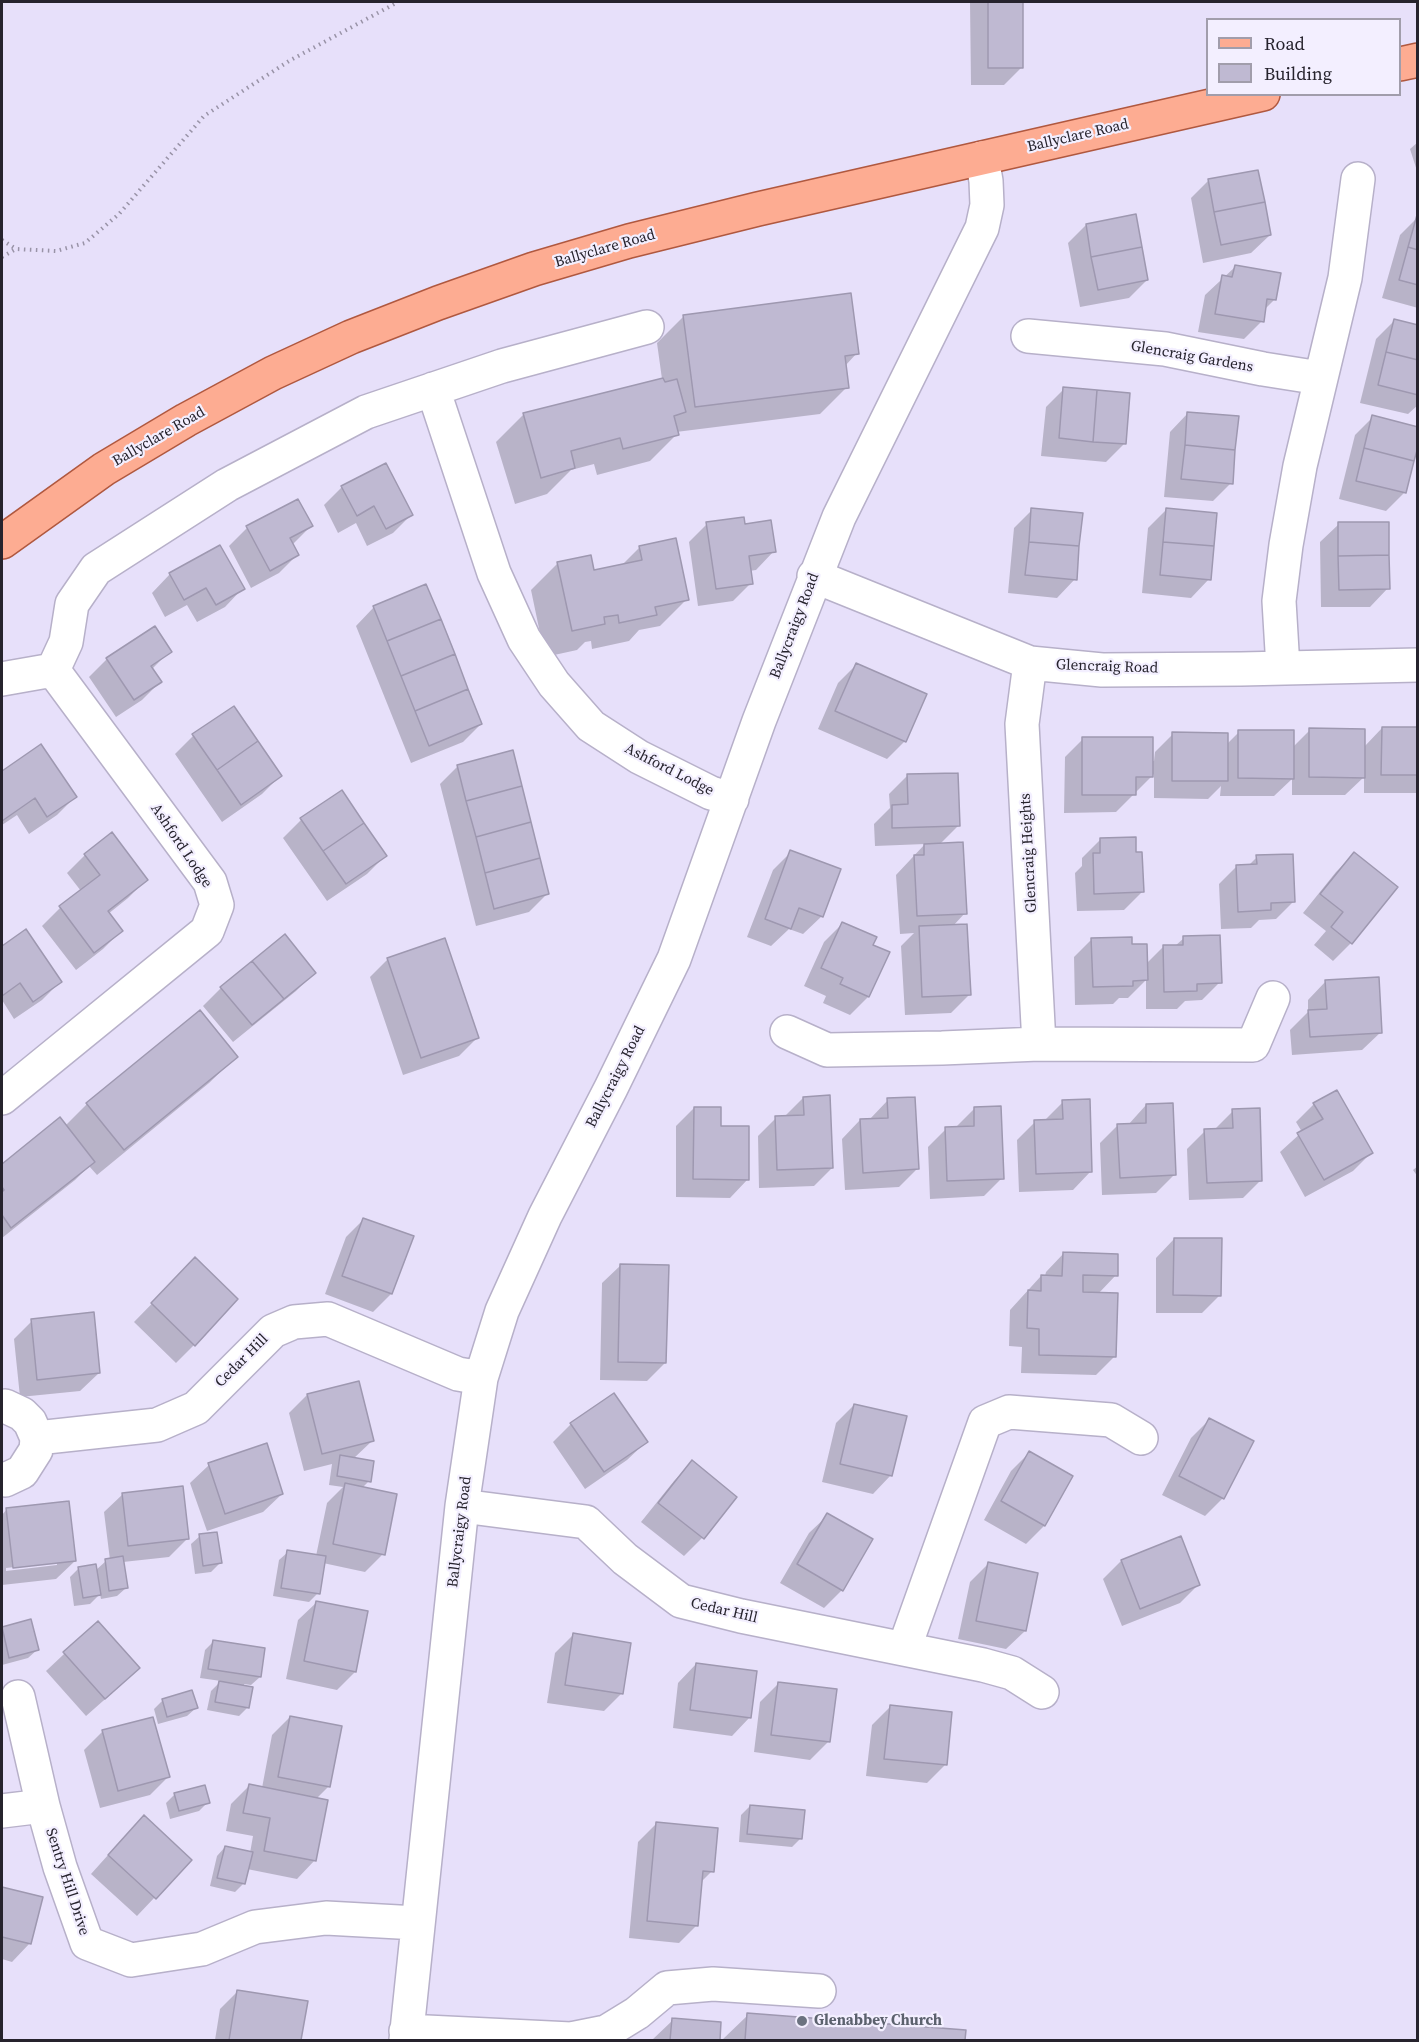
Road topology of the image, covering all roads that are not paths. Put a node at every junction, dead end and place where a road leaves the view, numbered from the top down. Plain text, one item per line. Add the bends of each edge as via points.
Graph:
1 (1418, 60) edge
2 (1401, 64) edge
3 (1254, 96) edge
4 (982, 158) junction
5 (1358, 180) dead end
6 (647, 327) dead end
7 (1028, 336) dead end
8 (1320, 378) junction
9 (433, 389) junction
10 (2, 542) edge
11 (814, 576) junction
12 (1030, 663) junction
13 (1418, 665) edge
14 (1283, 668) junction
15 (53, 670) junction
16 (2, 679) edge
17 (732, 799) junction
18 (1273, 998) dead end
19 (786, 1032) dead end
20 (1039, 1044) junction
21 (2, 1098) edge
22 (482, 1378) junction
23 (2, 1407) edge
24 (37, 1438) junction
25 (1141, 1438) dead end
26 (2, 1479) edge
27 (462, 1506) junction
28 (904, 1649) junction
29 (1042, 1692) dead end
30 (18, 1697) dead end
31 (43, 1806) junction
32 (2, 1811) edge
33 (417, 1923) junction
34 (819, 1991) dead end
35 (406, 2036) edge

1 - 2 main road
3 - 4 main road, Ballyclare Road
4 - 10 main road, Ballyclare Road via 629,241 438,303 273,373 186,420 104,469
4 - 11 street, Ballycraigy Road via 987,205 982,228 839,517
5 - 8 street via 1345,278
6 - 9 street
7 - 8 street, Glencraig Gardens via 1165,349
8 - 14 street via 1286,544 1279,601
9 - 15 street via 366,412 227,485 96,569 72,604 66,642
9 - 17 street, Ashford Lodge via 494,573 524,639 554,684 591,726 639,757 711,794
11 - 12 street, Glencraig Road
11 - 17 street, Ballycraigy Road
12 - 14 street, Glencraig Road via 1102,670
12 - 20 street, Glencraig Heights via 1022,724
13 - 14 street, Glencraig Road
15 - 16 street
15 - 21 street, Ashford Lodge via 210,882 217,905 207,931
17 - 22 street, Ballycraigy Road via 674,959 545,1216 502,1311
18 - 20 street via 1253,1045
19 - 20 street via 826,1050
22 - 24 street, Cedar Hill via 458,1374 328,1319 294,1322 273,1331 196,1408 157,1425
22 - 27 street, Ballycraigy Road
23 - 24 street via 22,1414
24 - 26 street via 36,1450 22,1472
25 - 28 street via 1111,1420 1009,1412 985,1422
27 - 28 street, Cedar Hill via 586,1522 625,1559 681,1601
27 - 33 street, Ballycraigy Road
28 - 29 street, Cedar Hill via 1012,1673
30 - 31 street, Sentry Hill Drive
31 - 32 street
31 - 33 street, Sentry Hill Drive via 87,1943 131,1960 202,1949 255,1927 326,1918
33 - 35 street, Ballycraigy Road
34 - 35 street via 713,1984 667,1988 606,2032 572,2039

